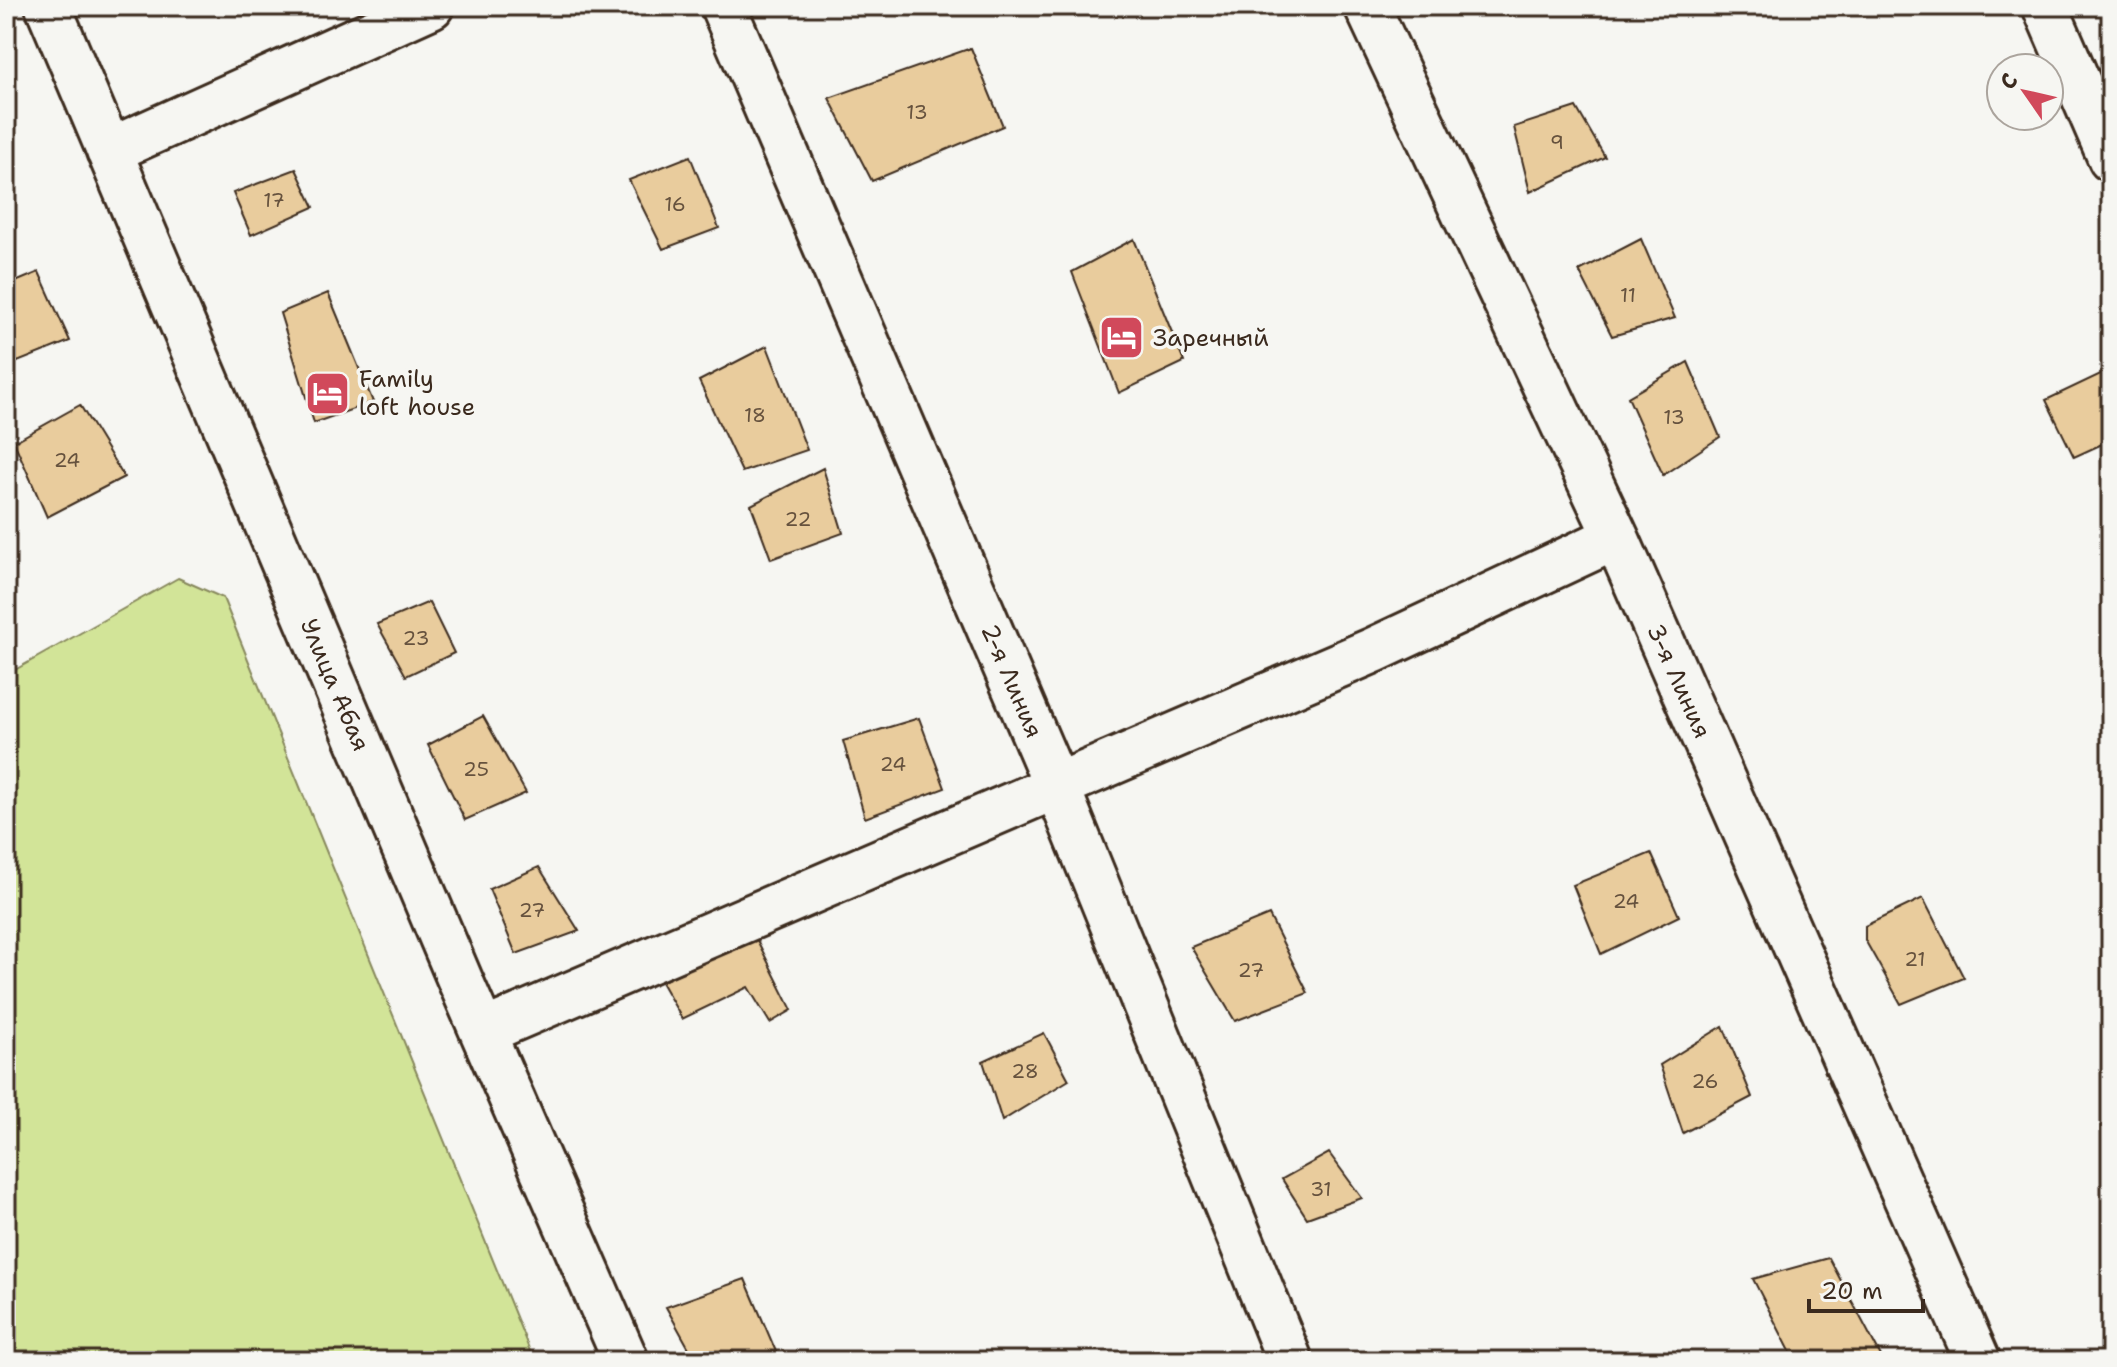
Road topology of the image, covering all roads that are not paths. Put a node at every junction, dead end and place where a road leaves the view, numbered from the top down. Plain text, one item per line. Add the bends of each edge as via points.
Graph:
1 (48, 6) edge
2 (431, 6) edge
3 (723, 6) edge
4 (1367, 6) edge
5 (2045, 6) edge
6 (109, 151) junction
7 (2111, 159) edge
8 (1616, 537) junction
9 (1057, 787) junction
10 (483, 1032) junction
11 (626, 1361) edge
12 (1290, 1361) edge
13 (1978, 1361) edge

1 - 6 street, Улица Абая
2 - 6 street
3 - 9 street, 2-я Линия
4 - 8 street, 3-я Линия
5 - 7 street
6 - 10 street, Улица Абая
8 - 9 street via 1374,650
8 - 13 street, 3-я Линия
9 - 10 street
9 - 12 street, 2-я Линия
10 - 11 street, Улица Абая

